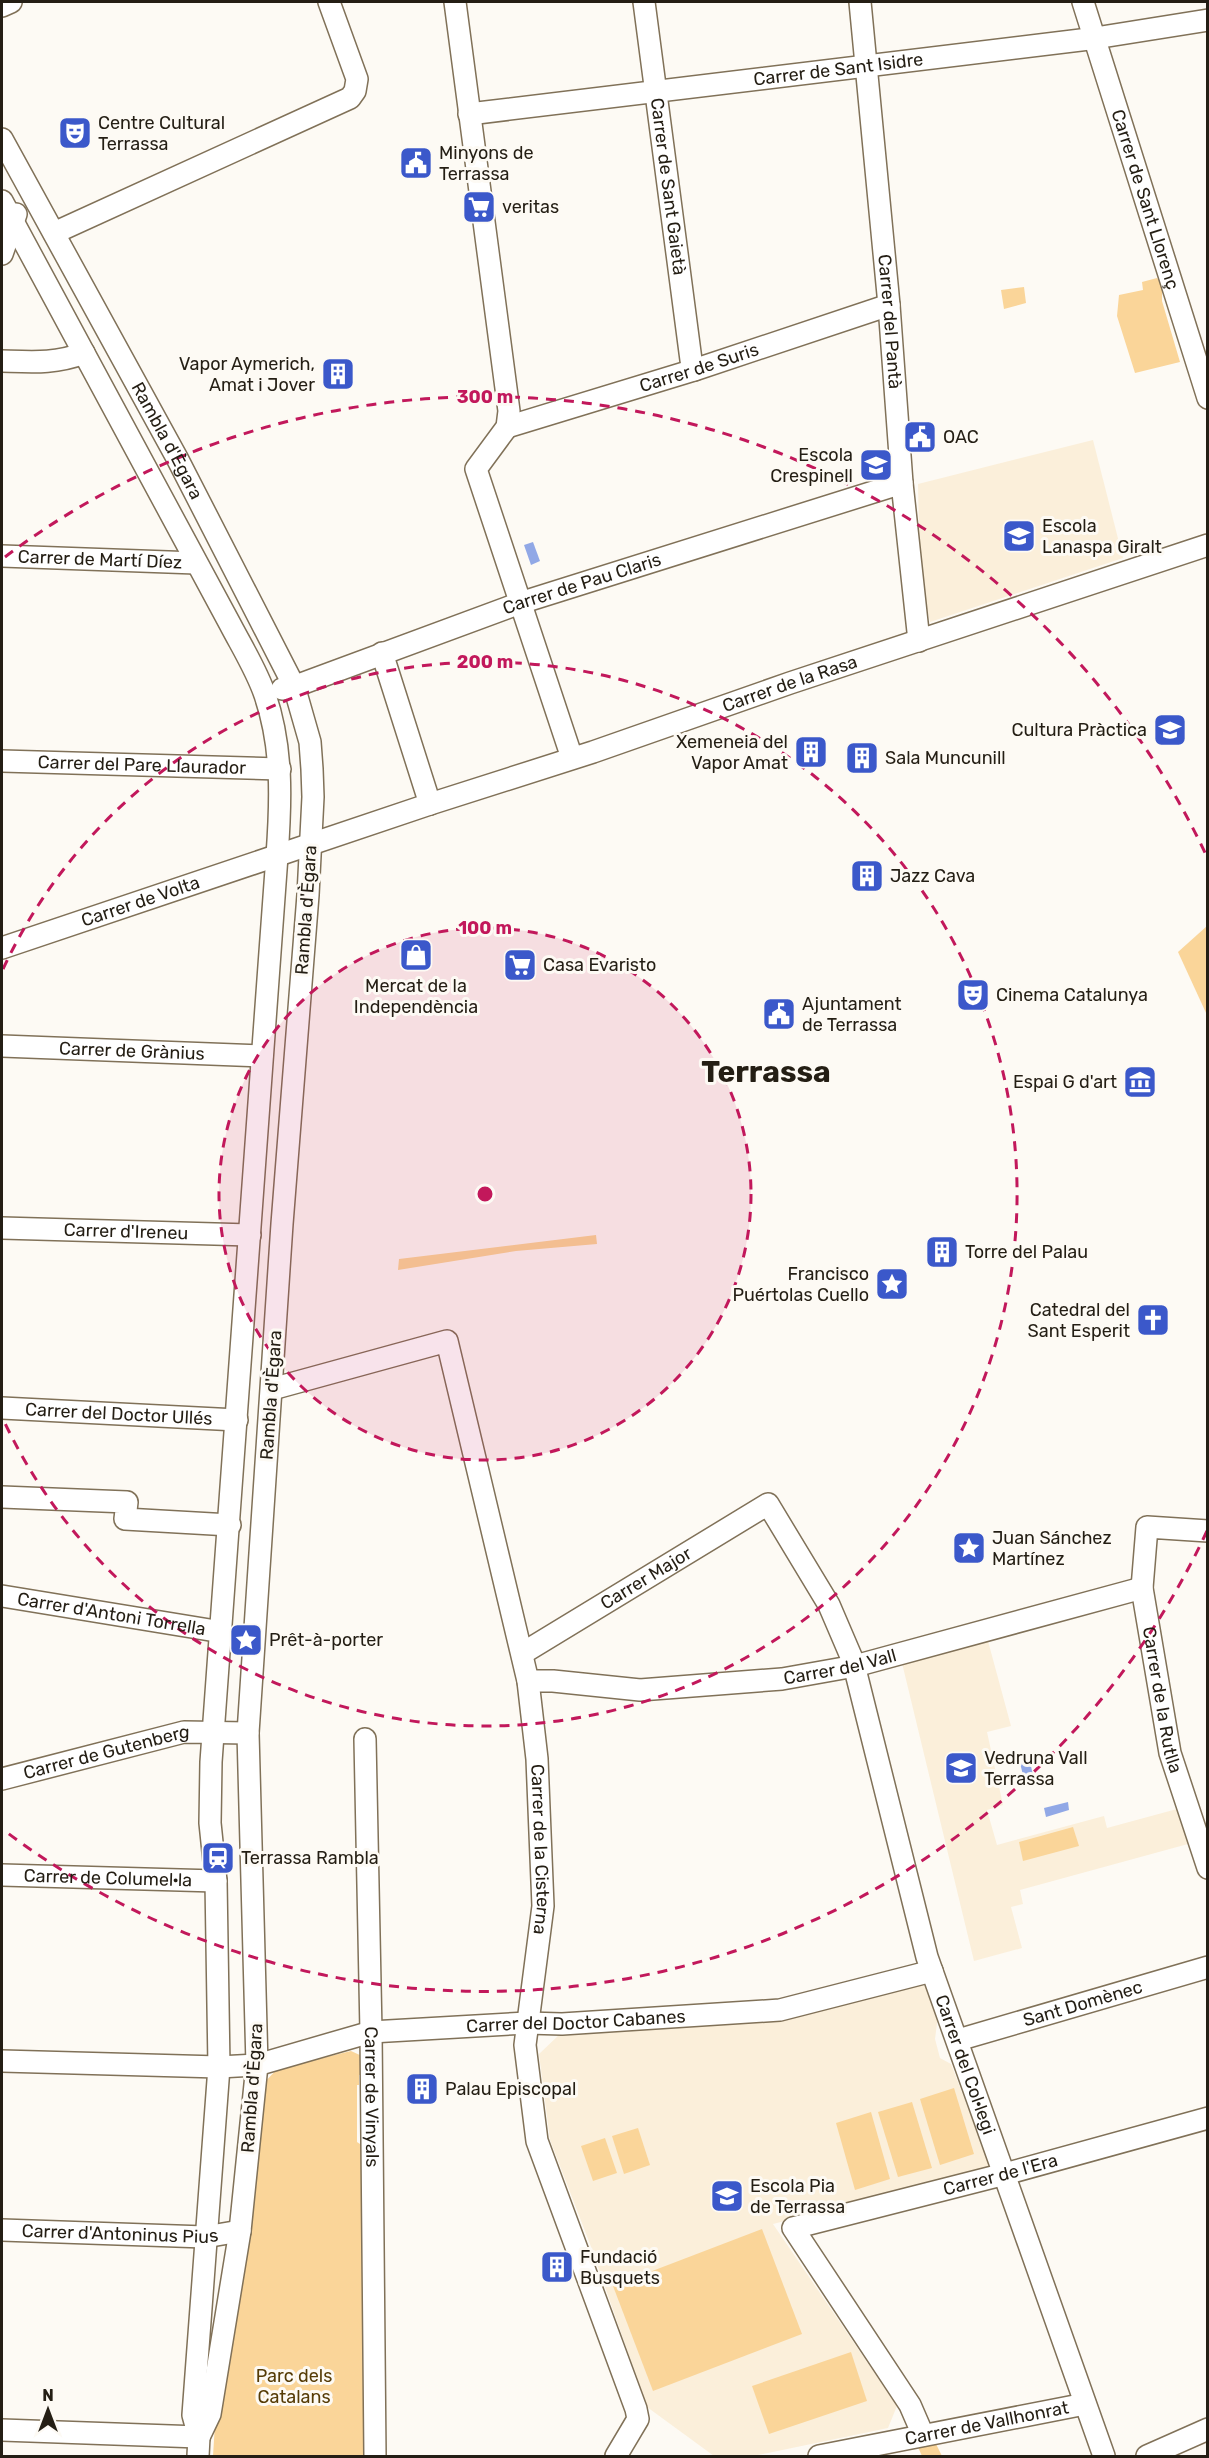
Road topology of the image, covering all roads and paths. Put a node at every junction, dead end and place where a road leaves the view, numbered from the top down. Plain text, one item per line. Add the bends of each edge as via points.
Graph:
1 (11, 2) edge
2 (329, 2) edge
3 (455, 2) edge
4 (644, 2) edge
5 (860, 2) edge
6 (1083, 2) edge
7 (2, 6) edge
8 (1208, 20) edge
9 (1094, 38) junction
10 (866, 65) junction
11 (656, 92) junction
12 (469, 114) junction
13 (2, 139) edge
14 (11, 164) edge
15 (2, 201) edge
16 (13, 221) junction
17 (54, 233) junction
18 (2, 254) edge
19 (889, 305) junction
20 (84, 353) junction
21 (2, 361) edge
22 (694, 370) junction
23 (1208, 398) edge
24 (507, 427) junction
25 (902, 483) junction
26 (1208, 545) edge
27 (2, 556) edge
28 (196, 563) junction
29 (520, 603) junction
30 (919, 641) junction
31 (382, 652) junction
32 (294, 686) junction
33 (265, 693) junction
34 (572, 758) junction
35 (2, 761) edge
36 (280, 769) junction
37 (430, 804) junction
38 (310, 845) junction
39 (277, 856) junction
40 (2, 948) edge
41 (2, 1046) edge
42 (262, 1056) junction
43 (2, 1228) edge
44 (250, 1235) junction
45 (272, 1389) junction
46 (2, 1408) edge
47 (237, 1420) junction
48 (2, 1497) edge
49 (768, 1504) joint
50 (230, 1525) junction
51 (1208, 1531) edge
52 (1142, 1588) junction
53 (2, 1596) edge
54 (222, 1632) junction
55 (523, 1653) junction
56 (855, 1666) junction
57 (528, 1681) junction
58 (213, 1732) junction
59 (249, 1733) junction
60 (365, 1739) dead end
61 (2, 1779) edge
62 (1208, 1868) edge
63 (2, 1875) edge
64 (216, 1881) junction
65 (1208, 1967) edge
66 (932, 1971) junction
67 (527, 2023) junction
68 (371, 2032) junction
69 (959, 2043) junction
70 (2, 2061) edge
71 (257, 2065) junction
72 (219, 2067) junction
73 (1208, 2118) edge
74 (1005, 2174) junction
75 (2, 2230) edge
76 (240, 2231) junction
77 (205, 2237) junction
78 (1085, 2404) junction
79 (1208, 2429) edge
80 (2, 2430) edge
81 (923, 2434) junction
82 (198, 2447) edge
83 (375, 2457) edge
84 (616, 2457) edge
85 (819, 2457) edge
86 (1104, 2457) edge
87 (1147, 2457) edge

1 - 7 street
2 - 17 street via 357,79 350,98
3 - 12 street
4 - 11 street, Carrer de Sant Gaietà
5 - 10 street, Carrer del Pantà
6 - 9 street, Carrer de Sant Llorenç
8 - 9 street, Carrer de Sant Isidre
9 - 10 street, Carrer de Sant Isidre
9 - 23 street, Carrer de Sant Llorenç
10 - 11 street, Carrer de Sant Isidre
10 - 19 street, Carrer del Pantà
11 - 12 street, Carrer de Sant Isidre
11 - 22 street, Carrer de Sant Gaietà
12 - 24 street via 509,411
13 - 14 street, Rambla d'Ègara
14 - 16 street via 23,191
14 - 17 street, Rambla d'Ègara
15 - 16 street, Rambla d'Ègara
16 - 18 street
16 - 20 street, Rambla d'Ègara
17 - 32 street, Rambla d'Ègara via 177,458
19 - 22 street, Carrer de Suris
19 - 25 street, Carrer del Pantà
20 - 21 street via 48,363
20 - 28 street, Rambla d'Ègara
22 - 24 street, Carrer de Suris
24 - 29 street via 476,469
25 - 29 street, Carrer de Pau Claris
25 - 30 street, Carrer del Pantà
26 - 30 street, Carrer de la Rasa
27 - 28 street, Carrer de Martí Díez
28 - 33 street, Rambla d'Ègara
29 - 31 street, Carrer de Pau Claris
29 - 34 street
30 - 34 street, Carrer de la Rasa
31 - 32 street, Carrer de Pau Claris
31 - 37 street
32 - 33 street, Carrer de Pau Claris
32 - 38 street, Rambla d'Ègara via 310,742
33 - 36 street, Rambla d'Ègara
34 - 37 street, Carrer de la Rasa
35 - 36 street, Carrer del Pare Llaurador
36 - 39 street, Rambla d'Ègara
37 - 38 street, Carrer de la Rasa
38 - 39 street
38 - 45 street, Rambla d'Ègara
39 - 40 street, Carrer de Volta
39 - 42 street, Rambla d'Ègara
41 - 42 street, Carrer de Grànius
42 - 44 street, Rambla d'Ègara
43 - 44 street, Carrer d'Ireneu
44 - 47 street, Rambla d'Ègara
45 - 55 street, Carrer de la Cisterna via 447,1341
45 - 59 street, Rambla d'Ègara
46 - 47 street, Carrer del Doctor Ullés
47 - 50 street, Rambla d'Ègara
48 - 50 street via 127,1502 125,1519
49 - 55 street, Carrer Major
49 - 56 street, Carrer del Col·legi via 829,1605
50 - 54 street, Rambla d'Ègara
51 - 52 street, Carrer de la Rutlla via 1147,1527
52 - 56 street, Carrer del Vall
52 - 62 street, Carrer de la Rutlla via 1170,1753
53 - 54 street, Carrer d'Antoni Torrella
54 - 58 street, Rambla d'Ègara
55 - 57 street, Carrer de la Cisterna
56 - 57 street, Carrer del Vall via 782,1679 640,1690
56 - 66 street, Carrer del Col·legi
57 - 67 street, Carrer de la Cisterna via 537,1759 543,1906
58 - 59 street
58 - 61 street, Carrer de Gutenberg via 184,1732
58 - 64 street, Rambla d'Ègara via 210,1823
59 - 71 street, Rambla d'Ègara
60 - 68 street, Carrer de Vinyals
63 - 64 street, Carrer de Columel·la
64 - 72 street, Rambla d'Ègara
65 - 69 street, Sant Domènec
66 - 67 street, Carrer del Doctor Cabanes via 780,2010
66 - 69 street, Carrer del Col·legi
67 - 68 street, Carrer del Doctor Cabanes
67 - 84 street, Carrer de la Cisterna via 525,2046 537,2141 638,2419
68 - 71 street, Carrer del Doctor Cabanes
68 - 83 street, Carrer de Vinyals
69 - 74 street, Carrer del Col·legi
70 - 72 street, Carrer del Doctor Cabanes
71 - 72 street, Carrer del Doctor Cabanes
71 - 76 street, Rambla d'Ègara
72 - 77 street, Rambla d'Ègara
73 - 74 street, Carrer de l'Era
74 - 78 street, Carrer del Col·legi
74 - 81 street, Carrer de l'Era via 792,2229 910,2405
75 - 77 street, Carrer d'Antoninus Pius
76 - 77 street, Carrer d'Antoninus Pius
76 - 82 street, Rambla d'Ègara via 210,2414
77 - 82 street, Rambla d'Ègara via 194,2415
78 - 81 street, Carrer de Vallhonrat
78 - 86 street, Carrer del Col·legi
79 - 87 street
80 - 82 street
81 - 85 street, Carrer de Vallhonrat

